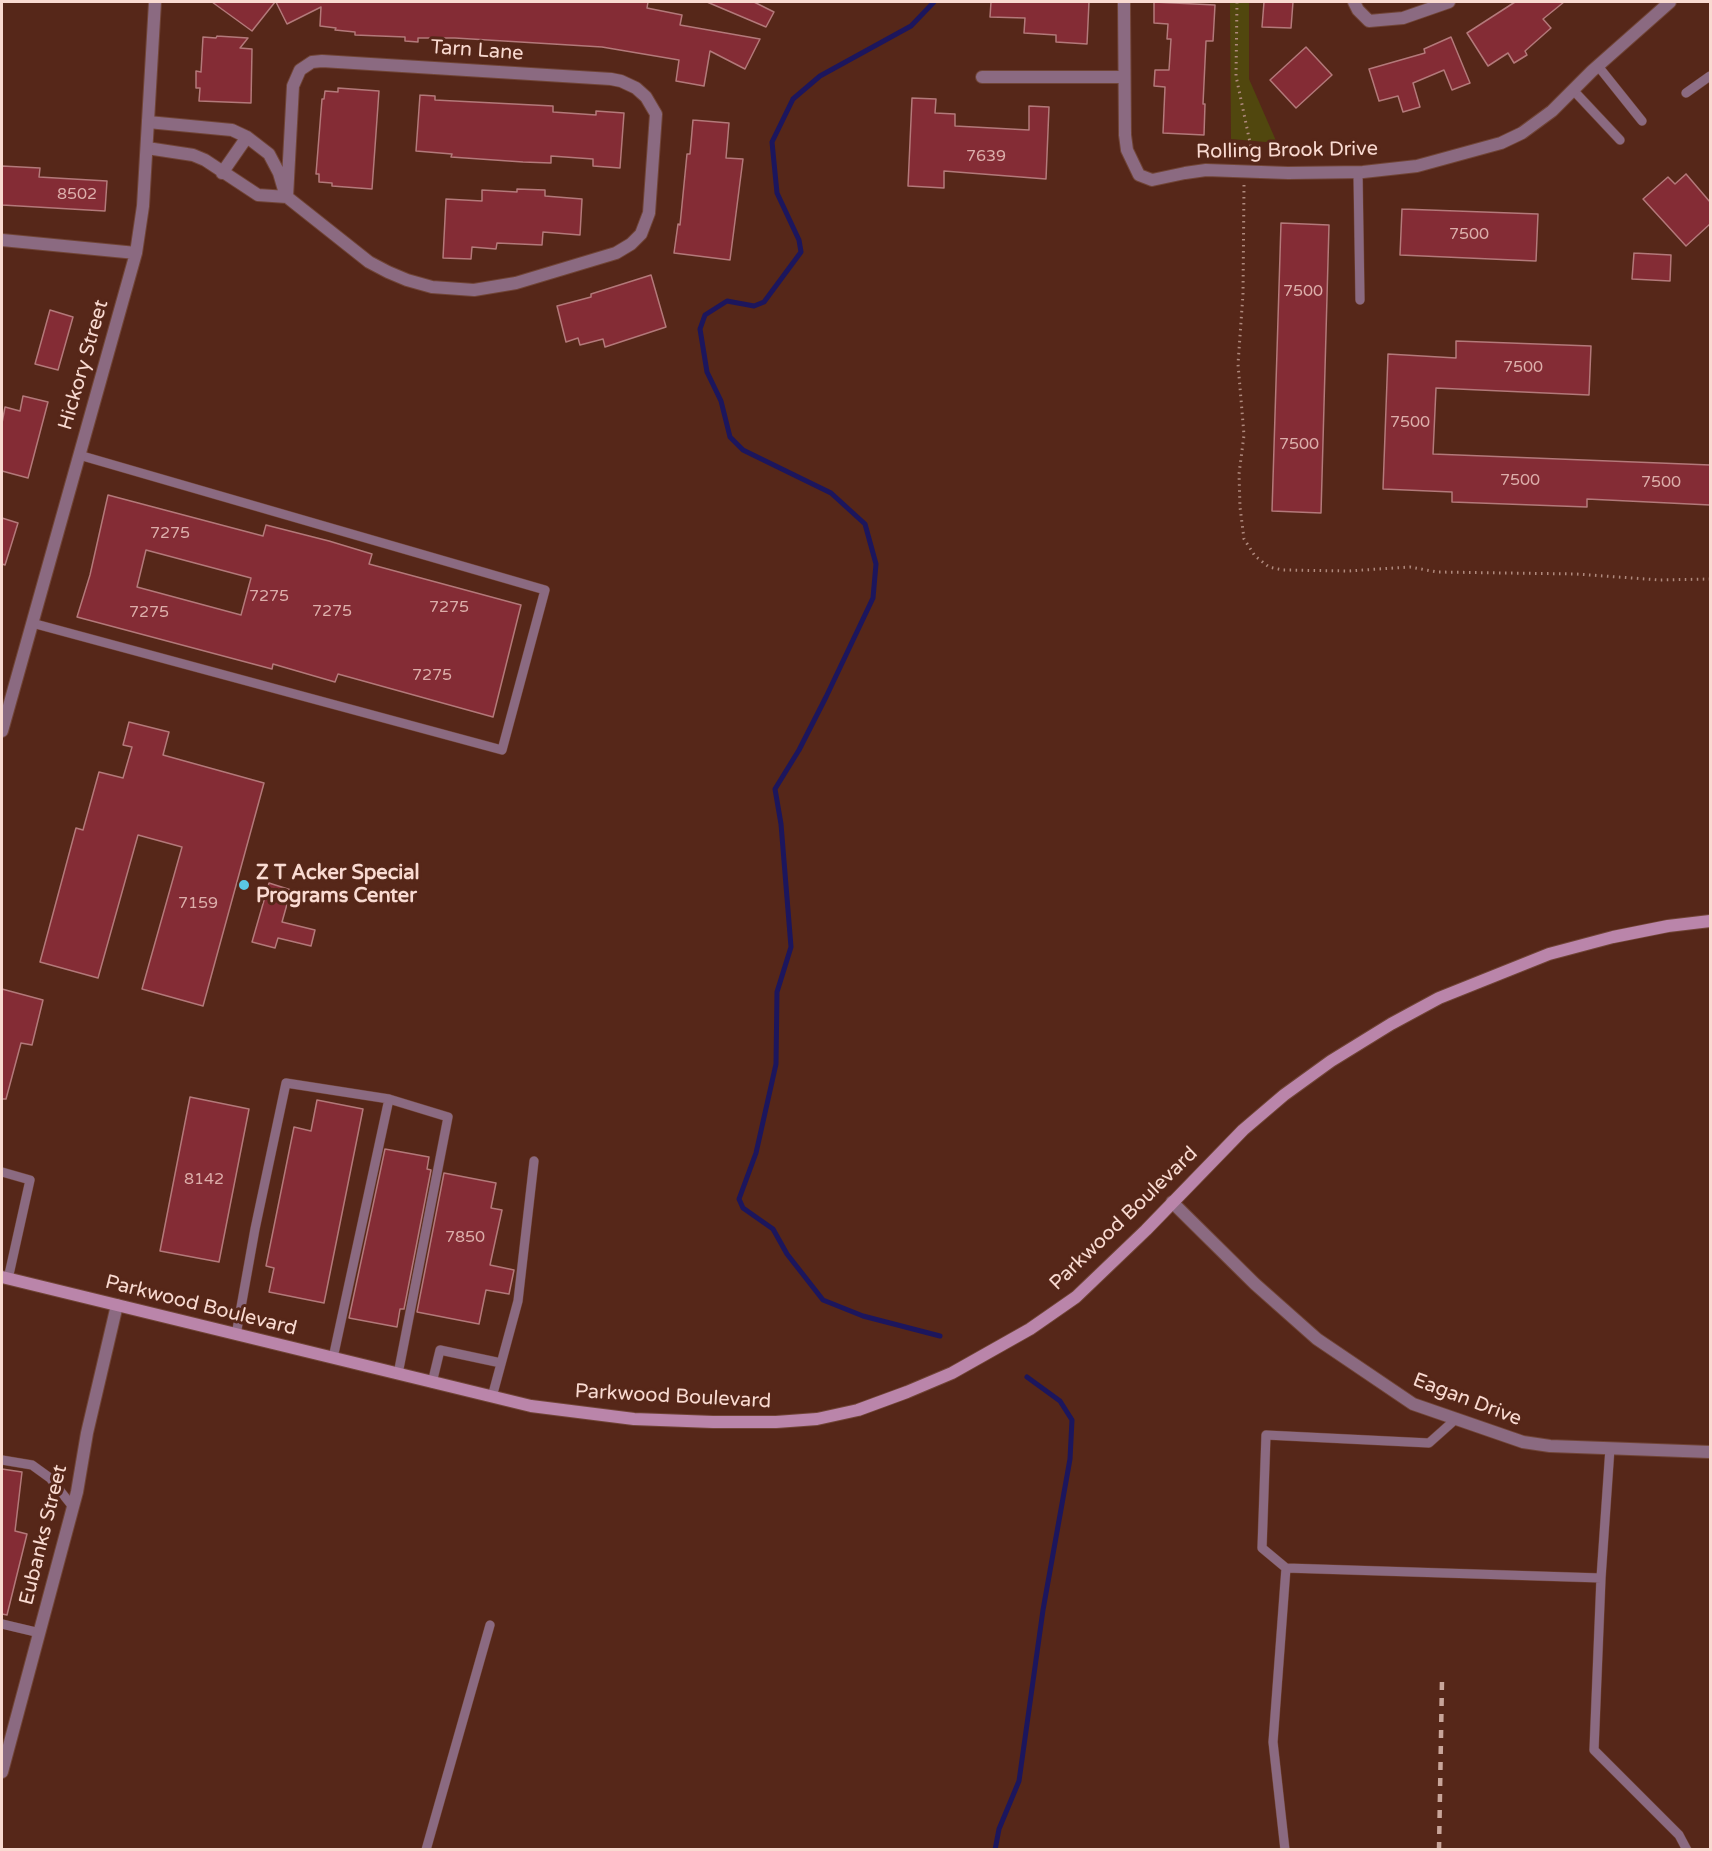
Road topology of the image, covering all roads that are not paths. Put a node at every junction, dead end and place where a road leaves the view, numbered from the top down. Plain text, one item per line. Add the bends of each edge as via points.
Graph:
1 (155, 2) edge
2 (1124, 2) edge
3 (1449, 2) edge
4 (1670, 2) edge
5 (1356, 6) edge
6 (1598, 66) junction
7 (982, 76) dead end
8 (1710, 76) edge
9 (1123, 77) junction
10 (1574, 90) junction
11 (1686, 93) dead end
12 (1642, 121) dead end
13 (148, 122) junction
14 (247, 137) junction
15 (1620, 140) dead end
16 (147, 148) junction
17 (222, 173) junction
18 (1358, 173) junction
19 (287, 197) junction
20 (2, 240) edge
21 (136, 253) junction
22 (1360, 300) dead end
23 (79, 455) junction
24 (32, 623) junction
25 (6, 698) edge
26 (2, 731) edge
27 (1710, 921) edge
28 (388, 1099) junction
29 (534, 1161) dead end
30 (2, 1172) edge
31 (1172, 1202) junction
32 (5, 1278) edge
33 (117, 1305) junction
34 (236, 1335) junction
35 (333, 1358) junction
36 (501, 1363) junction
37 (398, 1374) junction
38 (432, 1383) junction
39 (492, 1397) junction
40 (1457, 1418) junction
41 (1610, 1448) junction
42 (1710, 1452) edge
43 (2, 1460) edge
44 (73, 1507) junction
45 (1286, 1568) junction
46 (1601, 1578) junction
47 (2, 1624) edge
48 (490, 1624) dead end
49 (40, 1633) junction
50 (5, 1749) edge
51 (2, 1772) edge
52 (426, 1850) edge
53 (1285, 1850) edge
54 (1687, 1850) edge

1 - 13 street, Hickory Street
2 - 9 street
3 - 5 street via 1403,18 1369,21
4 - 6 street, Rolling Brook Drive
6 - 10 street, Rolling Brook Drive
6 - 12 lane
7 - 9 street
8 - 11 lane
9 - 18 street, Rolling Brook Drive via 1127,150 1139,175 1152,180 1206,170
10 - 15 lane
10 - 18 street, Rolling Brook Drive via 1522,133 1501,143 1417,166
13 - 14 street via 232,130
13 - 16 street, Hickory Street
14 - 17 street
14 - 19 street via 269,154
16 - 17 street via 193,155
16 - 21 street, Hickory Street
17 - 19 street via 258,195
18 - 22 lane
19 - 19 street, Tarn Lane via 369,261 407,280 459,290 516,283 616,253 641,234 649,213 656,114 644,95 629,84 610,80 322,61 305,66 293,86
20 - 21 street
21 - 23 street, Hickory Street
23 - 24 street, Hickory Street
23 - 24 lane via 545,590 502,750
24 - 25 street, Hickory Street
25 - 26 street, Hickory Street
27 - 31 main road, Parkwood Boulevard via 1624,935 1549,954 1439,998 1331,1061 1284,1095 1243,1130
28 - 34 lane via 286,1083
28 - 35 lane
28 - 37 lane via 448,1117
29 - 36 lane via 518,1301
30 - 32 lane via 30,1180
31 - 39 main road, Parkwood Boulevard via 1076,1297 1030,1329 952,1374 858,1410 817,1419 713,1422 589,1415
31 - 40 street, Eagan Drive via 1317,1339 1413,1404
32 - 33 main road, Parkwood Boulevard
33 - 34 main road, Parkwood Boulevard
33 - 44 street, Eubanks Street
34 - 35 main road, Parkwood Boulevard
35 - 37 main road, Parkwood Boulevard
36 - 38 lane via 440,1350
36 - 39 lane
37 - 38 main road, Parkwood Boulevard
38 - 39 main road, Parkwood Boulevard
40 - 41 street, Eagan Drive via 1523,1442
40 - 45 lane via 1429,1443 1266,1435 1262,1548
41 - 42 street, Eagan Drive
41 - 46 lane
43 - 44 lane via 32,1465 50,1478
44 - 49 street, Eubanks Street
45 - 46 lane
45 - 53 lane via 1274,1743
46 - 54 lane via 1594,1750 1679,1835
47 - 49 lane
48 - 52 lane
49 - 50 street, Eubanks Street
50 - 51 street, Eubanks Street

